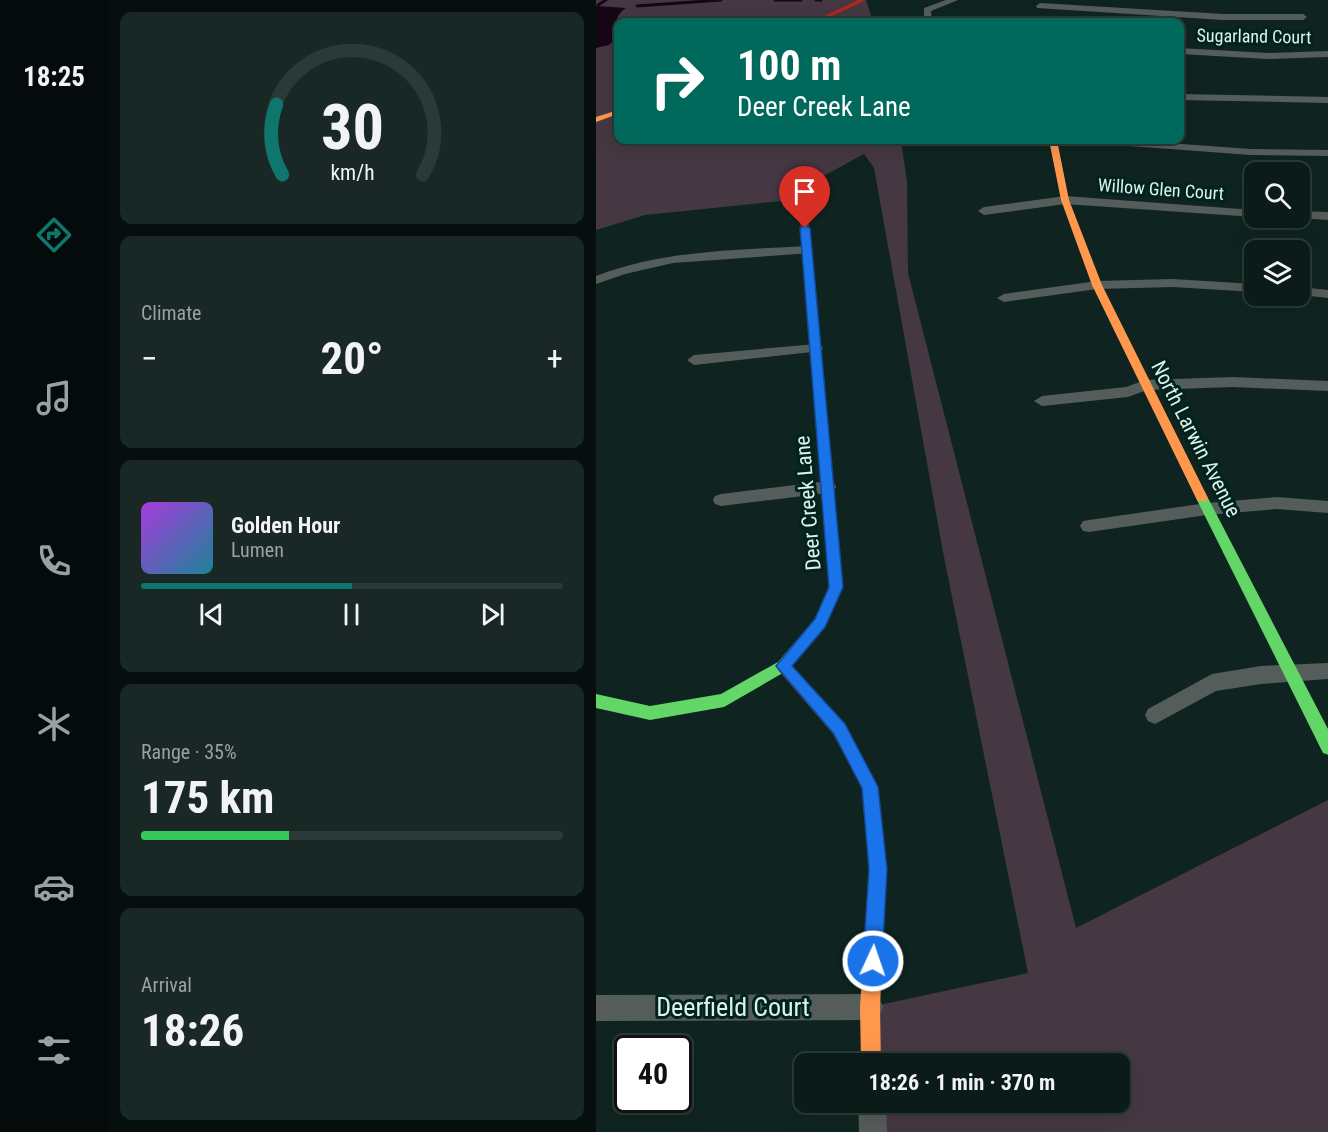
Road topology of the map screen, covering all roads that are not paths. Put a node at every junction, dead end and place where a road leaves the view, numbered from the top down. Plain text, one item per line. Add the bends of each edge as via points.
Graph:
1 (863, 0) edge
2 (954, 0) edge
3 (1040, 7) edge
4 (1303, 16) dead end
5 (824, 18) edge
6 (928, 18) edge
7 (1184, 51) edge
8 (1328, 54) edge
9 (1184, 97) edge
10 (1328, 100) edge
11 (614, 113) edge
12 (596, 120) edge
13 (1054, 144) edge
14 (1143, 144) edge
15 (1328, 153) edge
16 (792, 200) dead end
17 (1065, 200) junction
18 (984, 211) dead end
19 (1244, 213) edge
20 (1310, 215) edge
21 (1328, 216) edge
22 (807, 250) junction
23 (596, 280) edge
24 (1097, 285) junction
25 (1244, 287) edge
26 (1310, 292) edge
27 (1328, 294) edge
28 (1004, 298) dead end
29 (816, 348) junction
30 (694, 360) dead end
31 (1145, 385) junction
32 (1328, 386) edge
33 (1042, 401) dead end
34 (828, 487) junction
35 (721, 500) dead end
36 (1328, 507) edge
37 (1207, 509) junction
38 (1089, 526) dead end
39 (783, 666) junction
40 (1328, 671) edge
41 (1292, 672) junction
42 (596, 701) edge
43 (1155, 715) dead end
44 (1328, 748) edge
45 (870, 1007) junction
46 (596, 1008) edge
47 (871, 1053) edge
48 (872, 1113) edge
49 (873, 1132) edge

1 - 5 street
2 - 6 street via 928,10
3 - 4 street
7 - 8 street, Sugarland Court via 1268,56
9 - 10 street
11 - 12 street
13 - 17 street, North Larwin Avenue
14 - 15 street
16 - 22 street, Deer Creek Lane via 803,206
17 - 18 street, Willow Glen Court
17 - 19 street, Willow Glen Court
17 - 24 street, North Larwin Avenue
20 - 21 street
22 - 23 street via 689,258 616,272
22 - 29 street, Deer Creek Lane
24 - 25 street via 1172,282
24 - 28 street
24 - 31 street, North Larwin Avenue
26 - 27 street
29 - 30 street
29 - 34 street, Deer Creek Lane
31 - 32 street via 1233,382
31 - 33 street via 1128,392
31 - 37 street, North Larwin Avenue
34 - 35 street
34 - 39 street, Deer Creek Lane via 836,587 820,623
36 - 37 street via 1277,503
37 - 38 street
37 - 41 street, North Larwin Avenue
39 - 42 street, Deer Creek Lane via 724,700 650,713
39 - 45 street via 839,729 870,787 878,869
40 - 41 street
41 - 43 street via 1212,683
41 - 44 street, North Larwin Avenue
45 - 46 street, Deerfield Court
45 - 47 street
48 - 49 street

